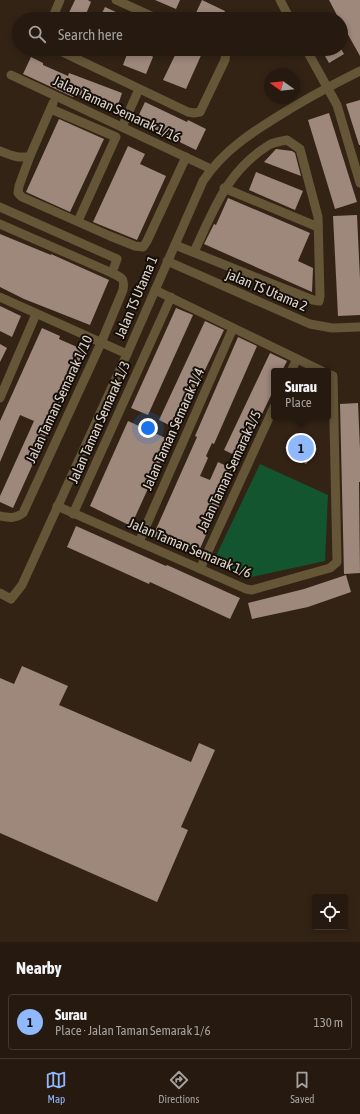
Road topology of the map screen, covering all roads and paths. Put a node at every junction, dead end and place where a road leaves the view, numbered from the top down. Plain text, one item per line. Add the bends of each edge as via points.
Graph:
1 (60, 0) edge
2 (116, 0) edge
3 (280, 0) edge
4 (55, 12) edge
5 (143, 12) edge
6 (286, 12) edge
7 (71, 56) edge
8 (226, 56) edge
9 (310, 56) edge
10 (360, 71) edge
11 (10, 75) dead end
12 (327, 87) junction
13 (140, 89) junction
14 (56, 97) junction
15 (51, 109) junction
16 (122, 127) junction
17 (0, 151) edge
18 (30, 156) junction
19 (186, 157) junction
20 (211, 169) junction
21 (360, 183) edge
22 (224, 188) junction
23 (0, 207) edge
24 (78, 221) junction
25 (0, 224) edge
26 (318, 228) junction
27 (175, 245) junction
28 (194, 252) junction
29 (167, 261) junction
30 (112, 273) junction
31 (155, 290) junction
32 (0, 297) edge
33 (171, 297) junction
34 (36, 314) junction
35 (360, 327) edge
36 (233, 328) junction
37 (101, 343) junction
38 (127, 354) junction
39 (297, 359) junction
40 (292, 368) edge
41 (316, 368) edge
42 (0, 373) edge
43 (331, 375) edge
44 (9, 377) junction
45 (0, 398) edge
46 (271, 414) edge
47 (57, 506) junction
48 (73, 514) junction
49 (0, 516) edge
50 (139, 542) junction
51 (200, 569) junction
52 (0, 593) edge

1 - 4 street
2 - 5 street
3 - 6 street
7 - 13 street
8 - 13 street via 200,112 188,112
9 - 12 street
10 - 12 street, Jalan TS Utama 1
11 - 14 street, Jalan Taman Semarak 1/16
12 - 20 street, Jalan TS Utama 1 via 248,134
12 - 21 street via 337,105
13 - 16 street
14 - 15 street
14 - 16 street, Jalan Taman Semarak 1/16
15 - 18 street
15 - 24 street via 116,137
16 - 19 street, Jalan Taman Semarak 1/16
17 - 18 street via 17,157
18 - 24 street via 18,193 28,200
19 - 20 street, Jalan Taman Semarak 1/16
19 - 24 street via 143,247 135,246
20 - 27 street, Jalan TS Utama 1 via 203,181
22 - 26 street
22 - 26 street via 248,161 270,145 287,140 300,149 318,217
22 - 28 street
23 - 30 street via 116,258
25 - 30 street
26 - 28 street via 318,300
27 - 28 street
27 - 29 street, Jalan TS Utama 1
29 - 31 street, Jalan TS Utama 1
29 - 35 street, jalan TS Utama 2 via 310,324 332,328
30 - 37 street, Jalan Taman Semarak 1/10 via 121,277 124,282 123,290
31 - 33 street
31 - 38 street, Jalan TS Utama 1
32 - 34 street
33 - 36 street
33 - 48 street, Jalan Taman Semarak 1/3
34 - 37 street
34 - 44 street
36 - 39 street
36 - 50 street, Jalan Taman Semarak 1/4
37 - 38 street
37 - 49 street, Jalan Taman Semarak 1/10 via 23,513 11,518
38 - 47 street, Jalan TS Utama 1
39 - 40 street
39 - 41 street
42 - 44 street
43 - 51 street, Jalan Taman Semarak 1/6 via 337,562 330,568 252,590
44 - 45 street
46 - 51 street, Jalan Taman Semarak 1/5
47 - 48 street, Jalan Taman Semarak 1/6
47 - 52 street, Jalan TS Utama 1 via 22,585 11,598
48 - 50 street, Jalan Taman Semarak 1/6
50 - 51 street, Jalan Taman Semarak 1/6

